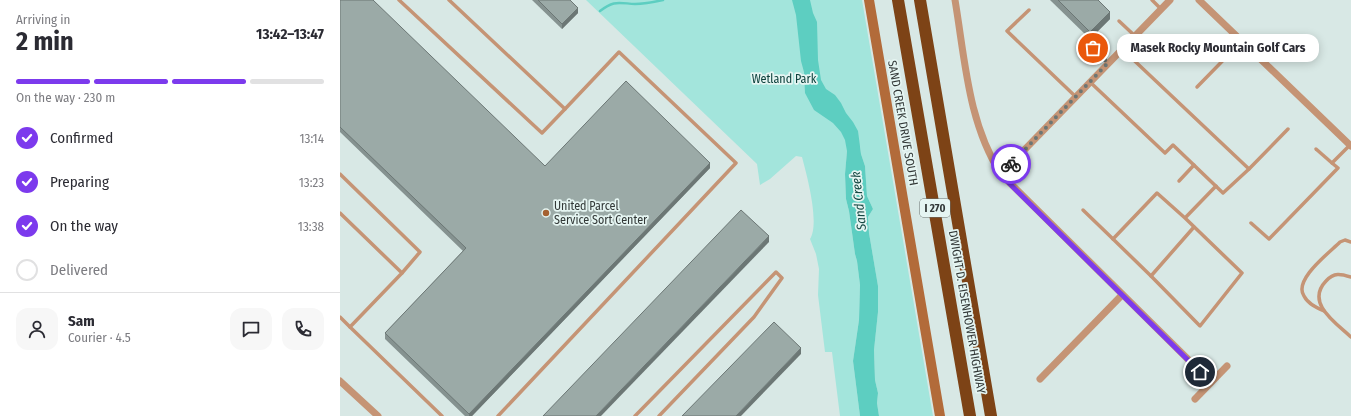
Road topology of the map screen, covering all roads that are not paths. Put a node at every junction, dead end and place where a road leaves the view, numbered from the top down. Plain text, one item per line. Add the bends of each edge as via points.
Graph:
1 (399, 0) edge
2 (449, 0) edge
3 (869, 0) edge
4 (898, 0) edge
5 (920, 0) edge
6 (1152, 0) edge
7 (1170, 0) edge
8 (1199, 0) edge
9 (956, 1) edge
10 (1161, 9) junction
11 (1029, 10) dead end
12 (1119, 21) dead end
13 (1135, 36) junction
14 (1242, 41) junction
15 (1093, 48) dead end
16 (1122, 49) junction
17 (1108, 63) junction
18 (1090, 82) junction
19 (1198, 87) dead end
20 (1076, 97) junction
21 (565, 109) junction
22 (1288, 129) dead end
23 (1351, 146) edge
24 (1316, 149) dead end
25 (1332, 163) junction
26 (1194, 165) junction
27 (1249, 169) junction
28 (340, 174) edge
29 (1001, 174) junction
30 (1179, 182) dead end
31 (1216, 186) junction
32 (1083, 210) dead end
33 (340, 213) edge
34 (1185, 218) junction
35 (1251, 223) dead end
36 (1194, 227) junction
37 (1113, 239) junction
38 (1351, 242) edge
39 (402, 273) junction
40 (1151, 276) junction
41 (1351, 277) edge
42 (1122, 295) junction
43 (1324, 311) junction
44 (340, 317) edge
45 (350, 327) junction
46 (1351, 338) edge
47 (1227, 366) dead end
48 (1040, 379) dead end
49 (340, 381) edge
50 (1211, 382) junction
51 (1195, 399) dead end
52 (378, 416) edge
53 (442, 416) edge
54 (498, 416) edge
55 (636, 416) edge
56 (659, 416) edge
57 (940, 416) edge
58 (970, 416) edge
59 (991, 416) edge

1 - 21 lane via 542,133
2 - 21 lane
3 - 57 main road, SAND CREEK DRIVE SOUTH
4 - 58 highway, DWIGHT D. EISENHOWER HIGHWAY / I 270
5 - 59 highway, DWIGHT D. EISENHOWER HIGHWAY / I 270
6 - 10 lane
7 - 10 street
8 - 14 street
9 - 29 street via 978,126 988,153
10 - 13 street
11 - 20 lane via 1007,31
12 - 13 lane
13 - 16 street
14 - 19 lane
14 - 23 street
15 - 17 lane
16 - 17 street
16 - 27 lane
17 - 18 street
18 - 20 street
18 - 26 lane via 1166,153 1173,145
20 - 29 street
21 - 54 lane via 620,52 736,163
22 - 27 lane
23 - 25 lane
24 - 25 lane
25 - 35 lane via 1338,168 1269,239
26 - 30 lane
26 - 31 lane
27 - 31 lane via 1223,192
28 - 39 lane via 420,252
29 - 42 street
31 - 34 lane
32 - 37 lane
33 - 39 lane
34 - 36 lane
34 - 37 lane via 1157,193
36 - 40 lane
36 - 40 lane via 1242,273 1200,326
37 - 40 lane
38 - 43 lane via 1340,242 1303,281 1303,296 1313,306
39 - 45 lane
41 - 43 lane via 1339,273 1329,277 1321,286 1318,300
42 - 48 street
42 - 50 street
43 - 46 lane
44 - 45 lane
45 - 53 lane
47 - 50 street
49 - 52 street
50 - 51 street
55 - 56 lane via 776,272 782,278 754,317

